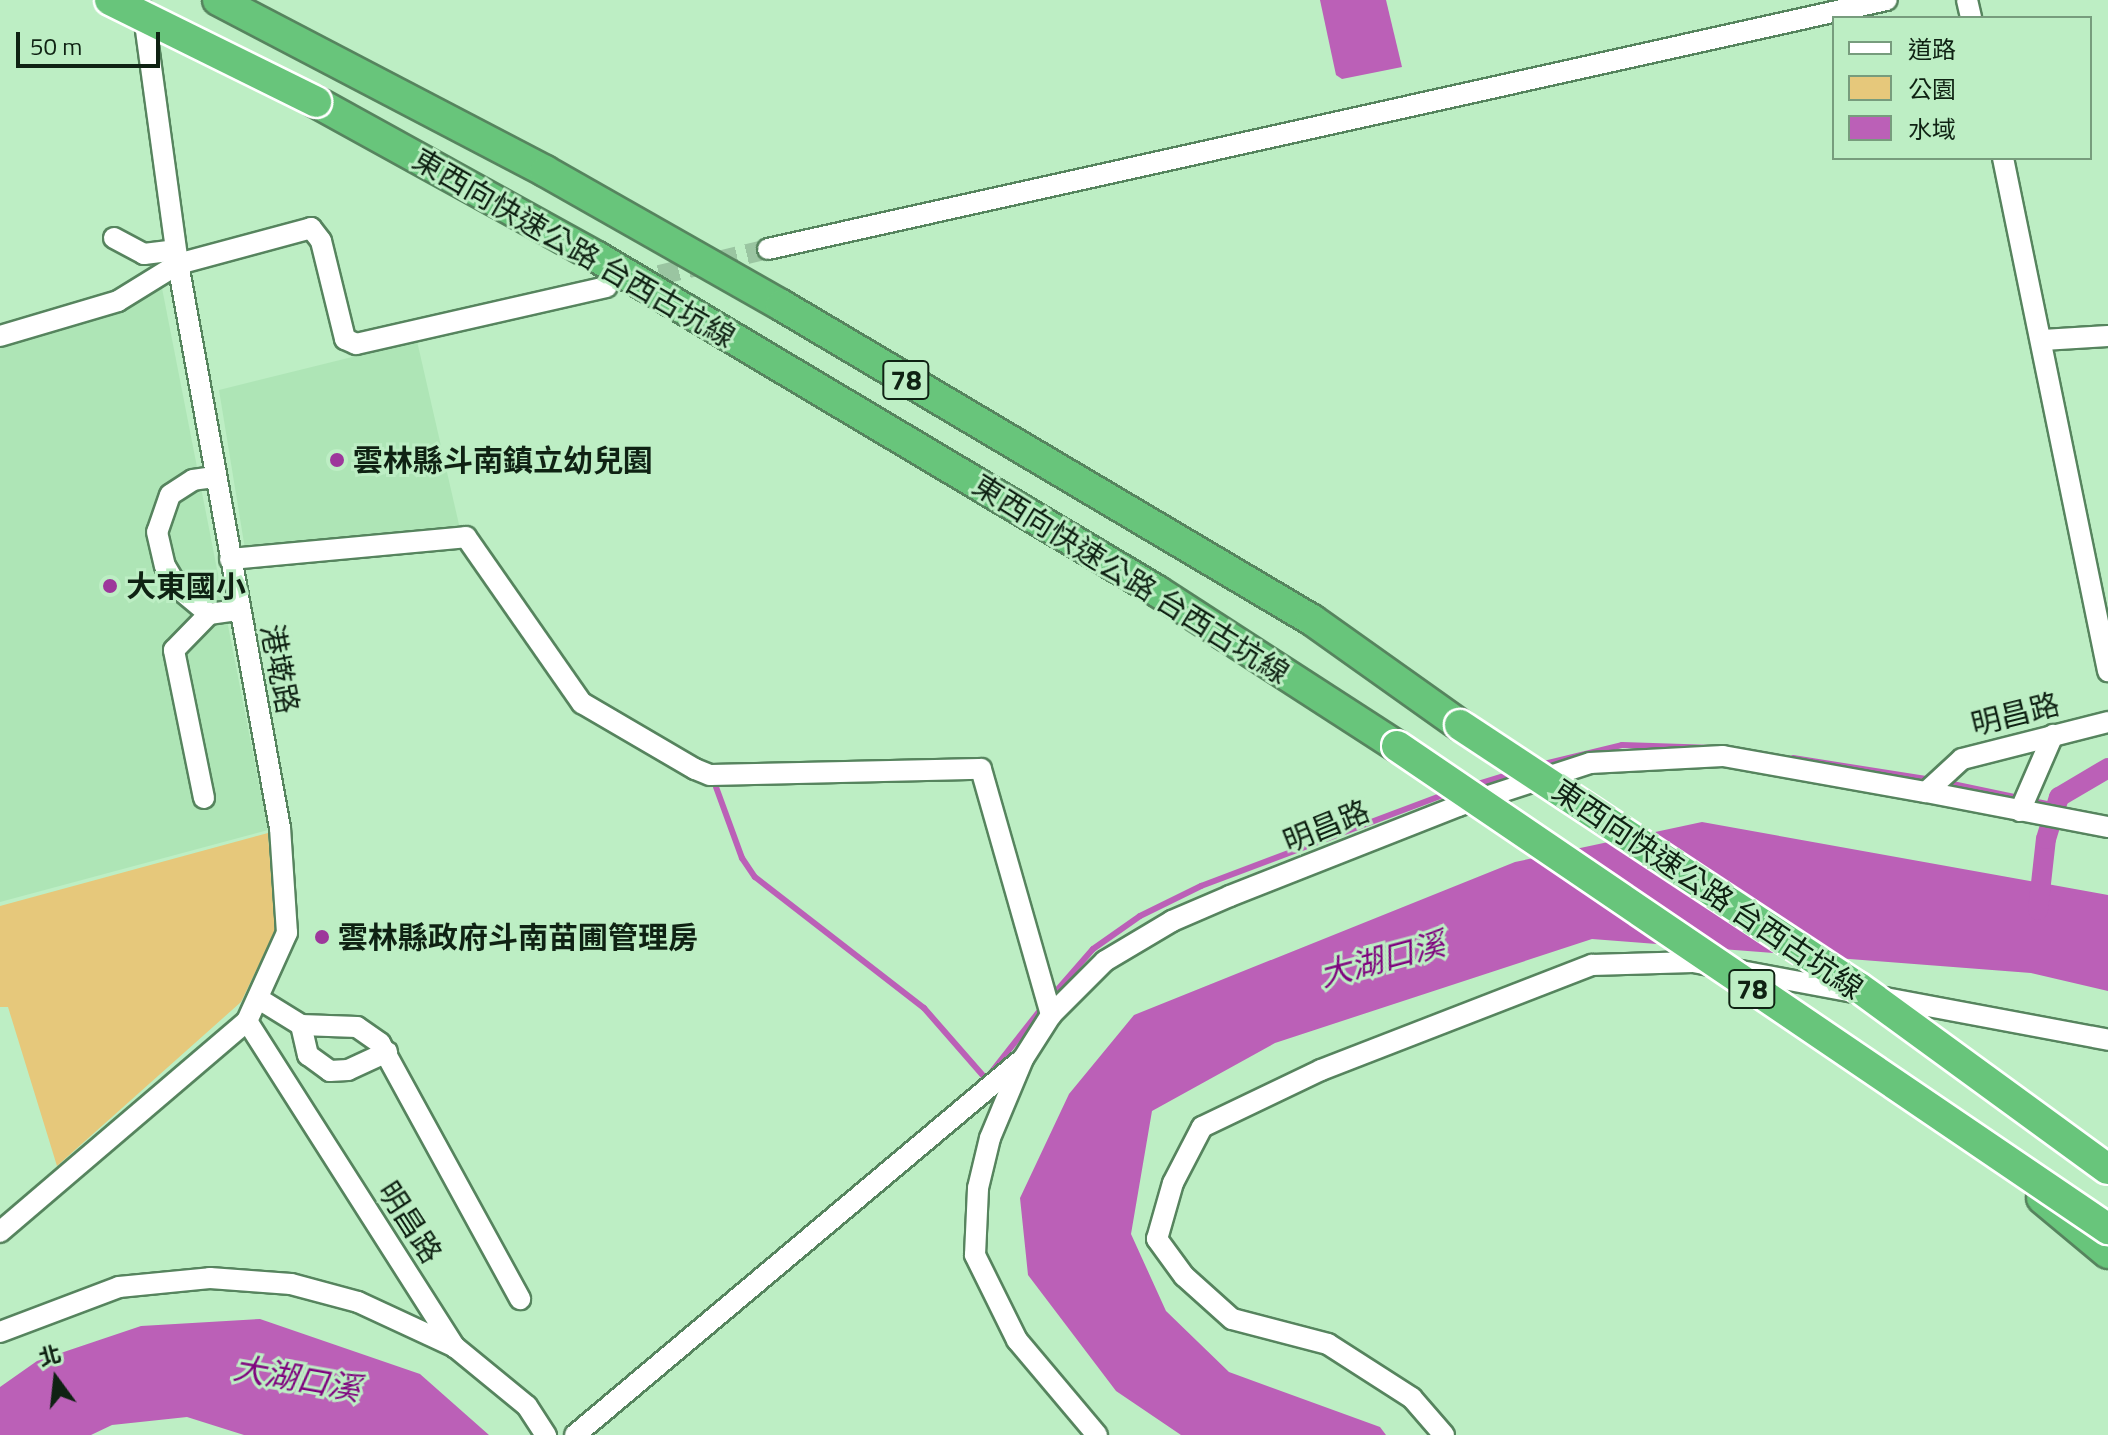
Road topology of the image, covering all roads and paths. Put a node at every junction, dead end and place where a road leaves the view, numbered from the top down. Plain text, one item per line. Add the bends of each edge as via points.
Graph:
1 (110, 0) edge
2 (142, 0) edge
3 (218, 0) edge
4 (1887, 0) edge
5 (2003, 160) edge
6 (114, 238) dead end
7 (768, 249) tunnel mouth
8 (176, 257) junction
9 (607, 287) tunnel mouth
10 (0, 336) edge
11 (2108, 336) edge
12 (2043, 340) junction
13 (214, 477) junction
14 (230, 559) junction
15 (239, 610) junction
16 (209, 614) junction
17 (2108, 671) edge
18 (2108, 722) edge
19 (2053, 735) junction
20 (1934, 785) junction
21 (204, 798) dead end
22 (2020, 811) junction
23 (2108, 827) edge
24 (259, 999) junction
25 (1051, 1015) junction
26 (247, 1021) junction
27 (301, 1025) junction
28 (2108, 1040) edge
29 (387, 1052) junction
30 (1023, 1059) junction
31 (1973, 1140) junction
32 (2101, 1163) edge
33 (2108, 1229) edge
34 (0, 1232) edge
35 (2108, 1253) edge
36 (520, 1299) dead end
37 (0, 1332) edge
38 (455, 1347) junction
39 (546, 1435) edge
40 (575, 1435) edge
41 (1097, 1435) edge
42 (1444, 1435) edge

1 - 31 highway, 東西向快速公路 台西古坑線 / 78, bridge via 316,102 597,257 1062,534 1397,746
2 - 8 street, 港墘路
3 - 32 highway, 東西向快速公路 台西古坑線 / 78, bridge via 337,59 781,305 1312,620 1460,725 1858,987
4 - 7 street
5 - 12 street
6 - 8 street via 144,254
8 - 9 street via 311,228 321,241 345,339 356,344
8 - 10 street via 118,301
8 - 13 street, 港墘路
11 - 12 street
12 - 17 street
13 - 14 street, 港墘路
13 - 16 street via 193,480 170,495 157,532 165,566 178,588
14 - 15 street, 港墘路
14 - 25 street via 466,537 582,703 695,769 710,775 981,769
15 - 16 street
15 - 24 street, 港墘路 via 285,877 287,933
16 - 21 street via 174,650
18 - 19 street, 明昌路
19 - 20 street, 明昌路 via 1962,759
19 - 22 street
20 - 22 street
20 - 25 street, 明昌路 via 1723,756 1590,763 1458,806 1172,921 1105,961
22 - 23 street
24 - 26 street, 港墘路
24 - 27 street
25 - 30 street, 明昌路
26 - 34 street, 港墘路
26 - 38 street, 明昌路
27 - 29 street via 357,1027
27 - 29 street via 308,1055 330,1071 348,1070
28 - 42 street via 1693,962 1592,965 1321,1070 1202,1127 1173,1183 1157,1239 1184,1276 1232,1319 1328,1344 1412,1398
29 - 36 street
30 - 40 street
30 - 41 street, 明昌路 via 990,1138 978,1188 975,1255 1017,1340
31 - 33 highway, 東西向快速公路 台西古坑線 / 78, bridge
31 - 35 highway, bridge
37 - 38 street via 119,1287 210,1278 291,1284 358,1302
38 - 39 street, 明昌路 via 527,1406

